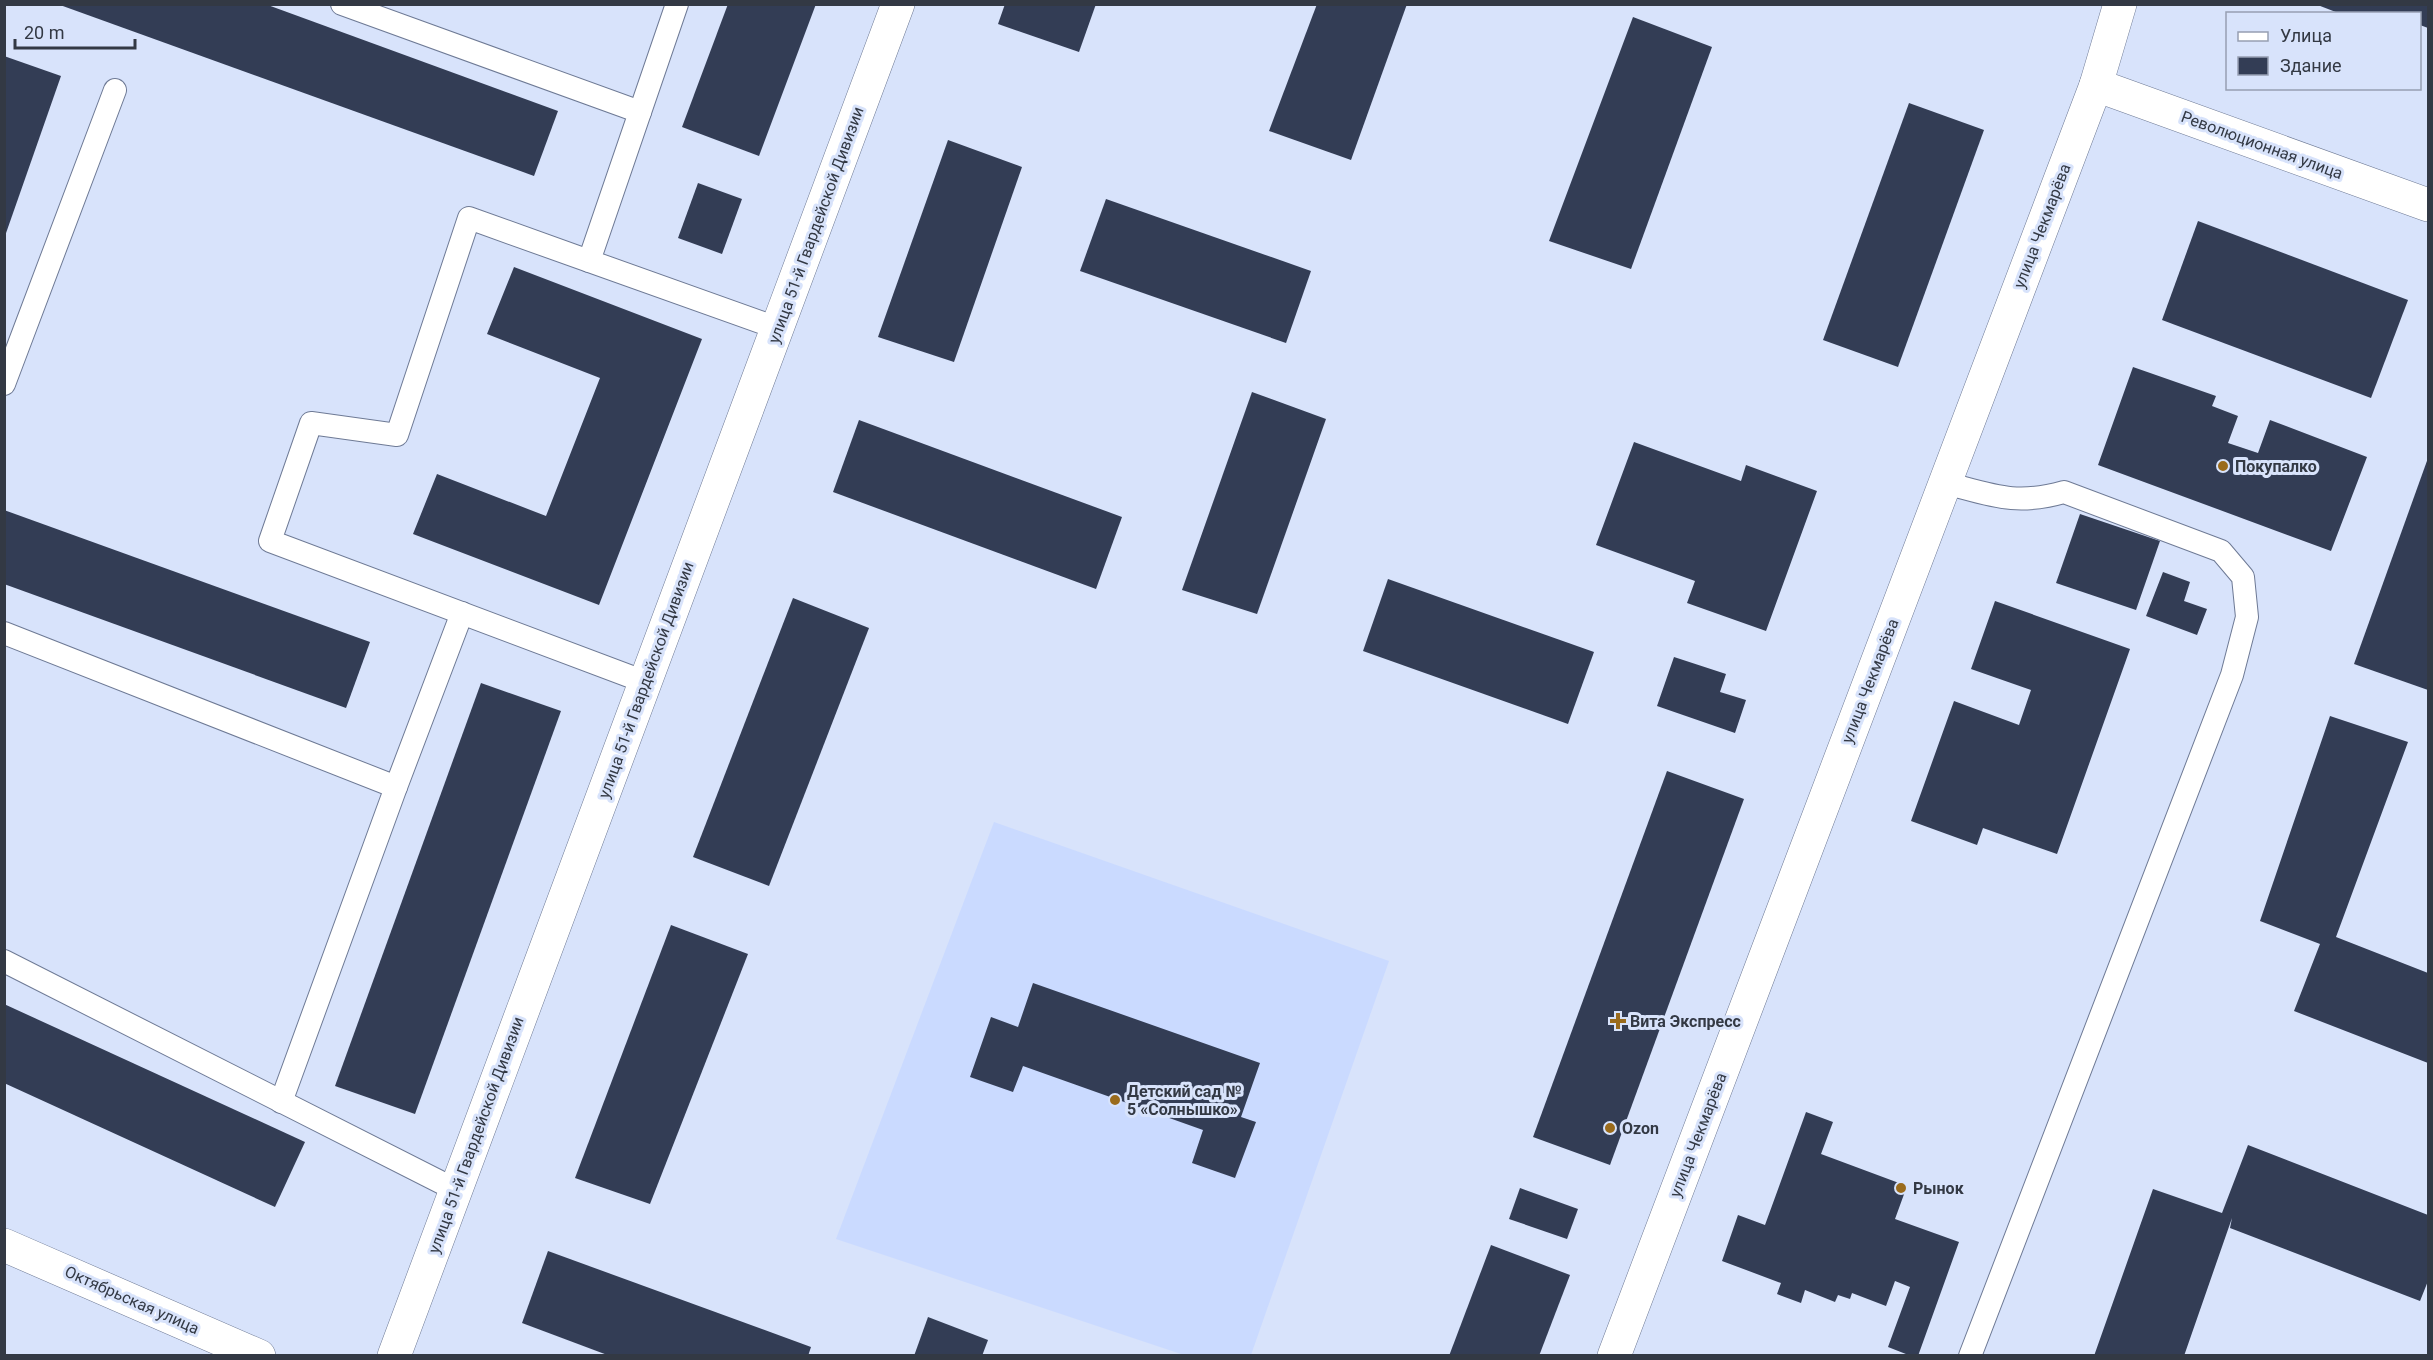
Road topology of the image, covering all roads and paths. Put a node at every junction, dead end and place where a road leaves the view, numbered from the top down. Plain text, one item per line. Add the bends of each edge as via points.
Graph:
1 (342, 4) edge
2 (677, 4) edge
3 (898, 4) edge
4 (2120, 4) edge
5 (2096, 85) junction
6 (115, 90) dead end
7 (640, 111) junction
8 (2428, 205) edge
9 (589, 261) junction
10 (777, 328) junction
11 (4, 384) edge
12 (1945, 483) junction
13 (462, 613) junction
14 (4, 633) edge
15 (645, 682) junction
16 (396, 787) junction
17 (4, 961) edge
18 (281, 1102) junction
19 (456, 1190) junction
20 (4, 1245) edge
21 (220, 1347) edge
22 (259, 1356) edge
23 (394, 1356) edge
24 (1614, 1356) edge
25 (1970, 1356) edge

1 - 7 lane
2 - 7 lane
3 - 10 street, улица 51-й Гвардейской Дивизии
4 - 5 street, улица Чекмарёва
5 - 8 street, Революционная улица
5 - 12 street, улица Чекмарёва
6 - 11 lane
7 - 9 lane
9 - 10 lane
9 - 13 lane via 469,218 397,435 311,423 270,541
10 - 15 street, улица 51-й Гвардейской Дивизии
12 - 24 street, улица Чекмарёва
12 - 25 lane via 2009,499 2038,499 2064,492 2221,551 2243,577 2247,617 2232,675
13 - 15 lane
13 - 16 lane
14 - 16 lane
15 - 19 street, улица 51-й Гвардейской Дивизии
16 - 18 lane
17 - 18 lane
18 - 19 lane
19 - 23 street, улица 51-й Гвардейской Дивизии
20 - 21 street, Октябрьская улица
21 - 22 street, Октябрьская улица

